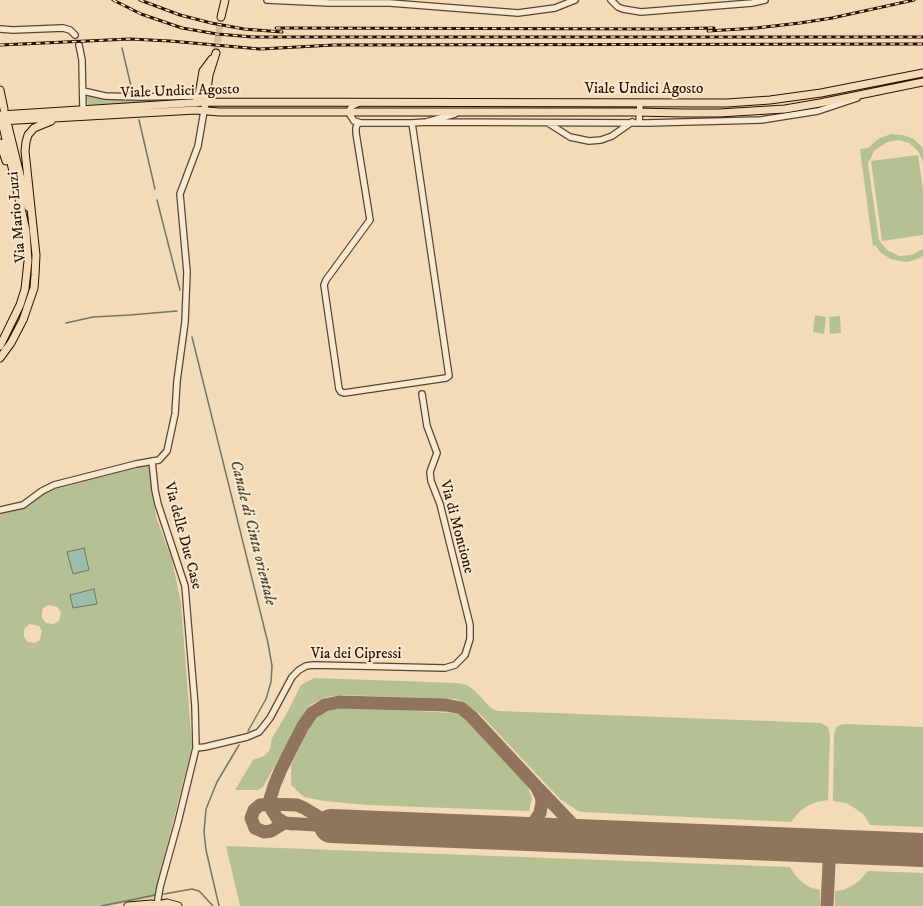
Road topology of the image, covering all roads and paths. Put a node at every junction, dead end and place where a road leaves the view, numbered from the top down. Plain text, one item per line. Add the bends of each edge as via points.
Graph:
1 (220, 0) edge
2 (225, 0) edge
3 (267, 0) edge
4 (575, 0) edge
5 (611, 0) edge
6 (765, 0) edge
7 (0, 29) edge
8 (75, 35) dead end
9 (78, 45) tunnel mouth
10 (216, 53) tunnel mouth
11 (923, 73) edge
12 (923, 82) edge
13 (0, 90) edge
14 (83, 91) junction
15 (860, 95) junction
16 (201, 99) junction
17 (361, 102) junction
18 (640, 103) junction
19 (82, 110) junction
20 (204, 111) junction
21 (2, 112) edge
22 (349, 112) junction
23 (466, 112) junction
24 (639, 112) junction
25 (68, 118) junction
26 (358, 122) junction
27 (426, 122) junction
28 (545, 122) junction
29 (632, 122) junction
30 (639, 122) junction
31 (412, 123) junction
32 (4, 124) edge
33 (0, 143) edge
34 (25, 223) junction
35 (34, 226) junction
36 (0, 346) edge
37 (0, 358) edge
38 (422, 394) dead end
39 (152, 461) junction
40 (0, 510) edge
41 (469, 644) joint
42 (196, 748) junction
43 (160, 905) edge
44 (128, 906) edge
45 (178, 906) edge

1 - 2 main road via 221,16
3 - 4 street via 390,3 518,13 555,8
5 - 6 street via 623,10 640,12
7 - 8 street via 63,28
9 - 14 street via 82,60
10 - 16 main road via 203,71
11 - 18 main road, Viale Undici Agosto via 770,100 727,103
12 - 15 main road, Viale Undici Agosto
13 - 21 main road
14 - 16 street via 105,96
14 - 19 street
15 - 24 main road, Viale Undici Agosto via 758,111
15 - 30 street via 857,99 818,112 787,117 721,122
16 - 17 main road, Viale Undici Agosto
16 - 19 main road, Viale Undici Agosto
16 - 20 main road
17 - 18 main road, Viale Undici Agosto
17 - 22 street via 352,106
18 - 24 street
19 - 21 main road, Viale Undici Agosto
20 - 22 main road, Viale Undici Agosto
20 - 25 main road, Viale Undici Agosto
20 - 39 street via 198,146 180,194 187,272 184,338 175,414 167,451 161,458
22 - 23 main road, Viale Undici Agosto
22 - 26 street via 352,119
23 - 24 main road, Viale Undici Agosto
23 - 27 street, Viale Undici Agosto
24 - 30 street
25 - 32 main road, Viale Undici Agosto
25 - 35 main road, Via Mario Luzi via 37,126 30,132 26,142
26 - 31 street, Viale Undici Agosto
26 - 31 street via 356,133 370,220 324,285 339,389 344,393 446,378 450,375
27 - 28 street
27 - 31 street, Viale Undici Agosto
28 - 29 street
28 - 29 street via 570,137 589,141 612,136
29 - 30 street
32 - 34 main road, Via Mario Luzi
32 - 35 main road
33 - 34 main road
34 - 36 main road, Via Mario Luzi via 28,261 25,289
35 - 37 main road, Via Mario Luzi via 34,288 18,330
38 - 41 street, Via di Montione via 427,426 436,453 430,476 440,504 469,622
39 - 40 street via 54,485 23,505
39 - 42 street, Via delle Due Case via 158,504 185,586
41 - 42 street, Via dei Cipressi via 463,657 449,668 313,664 306,666 292,677 270,718 259,732 248,737
42 - 43 street, Via delle Due Case via 159,892
43 - 44 main road
43 - 45 main road via 167,903

